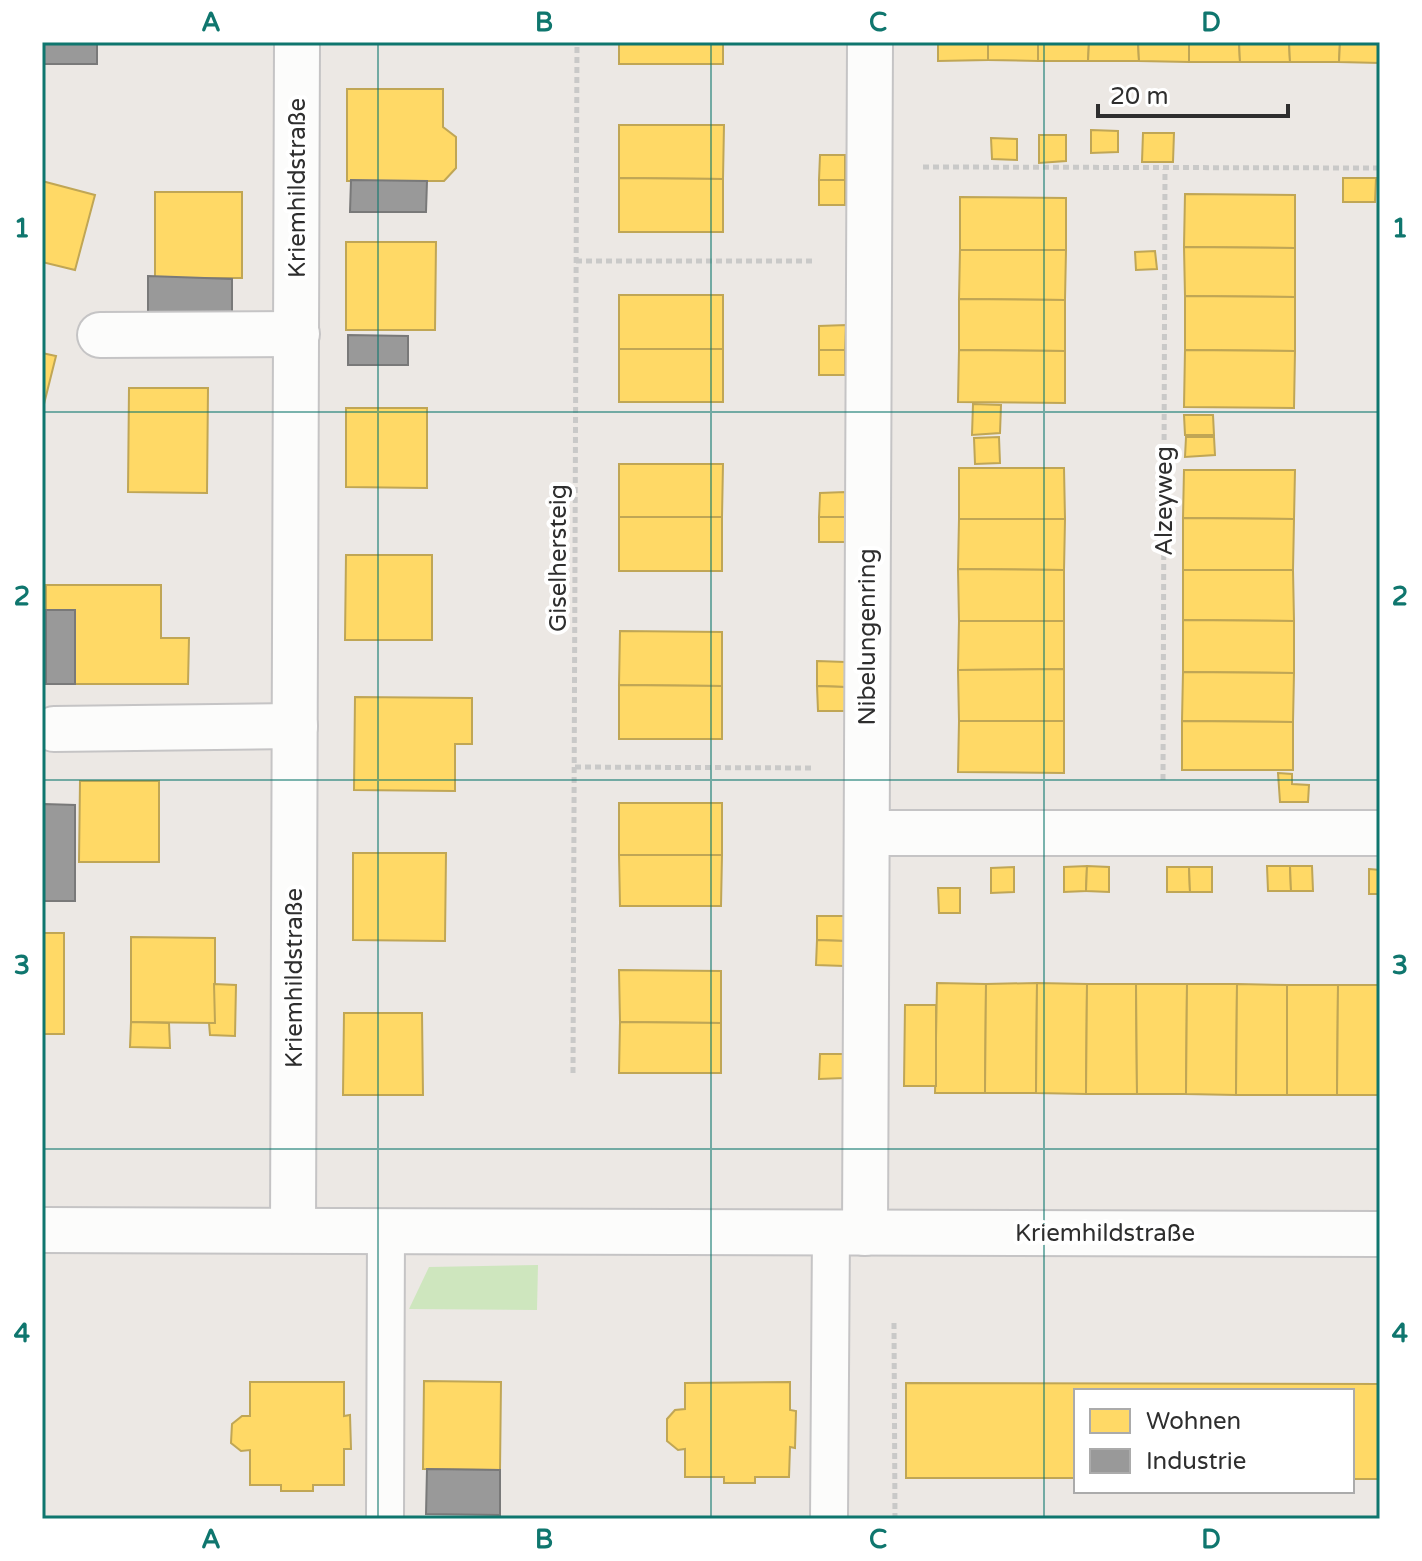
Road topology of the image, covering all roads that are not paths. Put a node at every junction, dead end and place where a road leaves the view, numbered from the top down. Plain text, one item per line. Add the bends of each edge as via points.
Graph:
1 (297, 42) edge
2 (870, 42) edge
3 (297, 334) junction
4 (100, 335) dead end
5 (295, 726) junction
6 (54, 729) dead end
7 (867, 833) junction
8 (1380, 833) edge
9 (42, 1230) edge
10 (293, 1230) junction
11 (386, 1231) junction
12 (848, 1232) junction
13 (1380, 1234) edge
14 (385, 1519) edge
15 (829, 1519) edge

1 - 3 street, Kriemhildstraße
2 - 7 street, Nibelungenring
3 - 4 street
3 - 5 street, Kriemhildstraße
5 - 6 street
5 - 10 street, Kriemhildstraße
7 - 8 street
7 - 12 street, Nibelungenring
9 - 10 street, Kriemhildstraße
10 - 11 street, Kriemhildstraße
11 - 12 street, Kriemhildstraße
11 - 14 lane
12 - 13 street, Kriemhildstraße
12 - 15 lane

